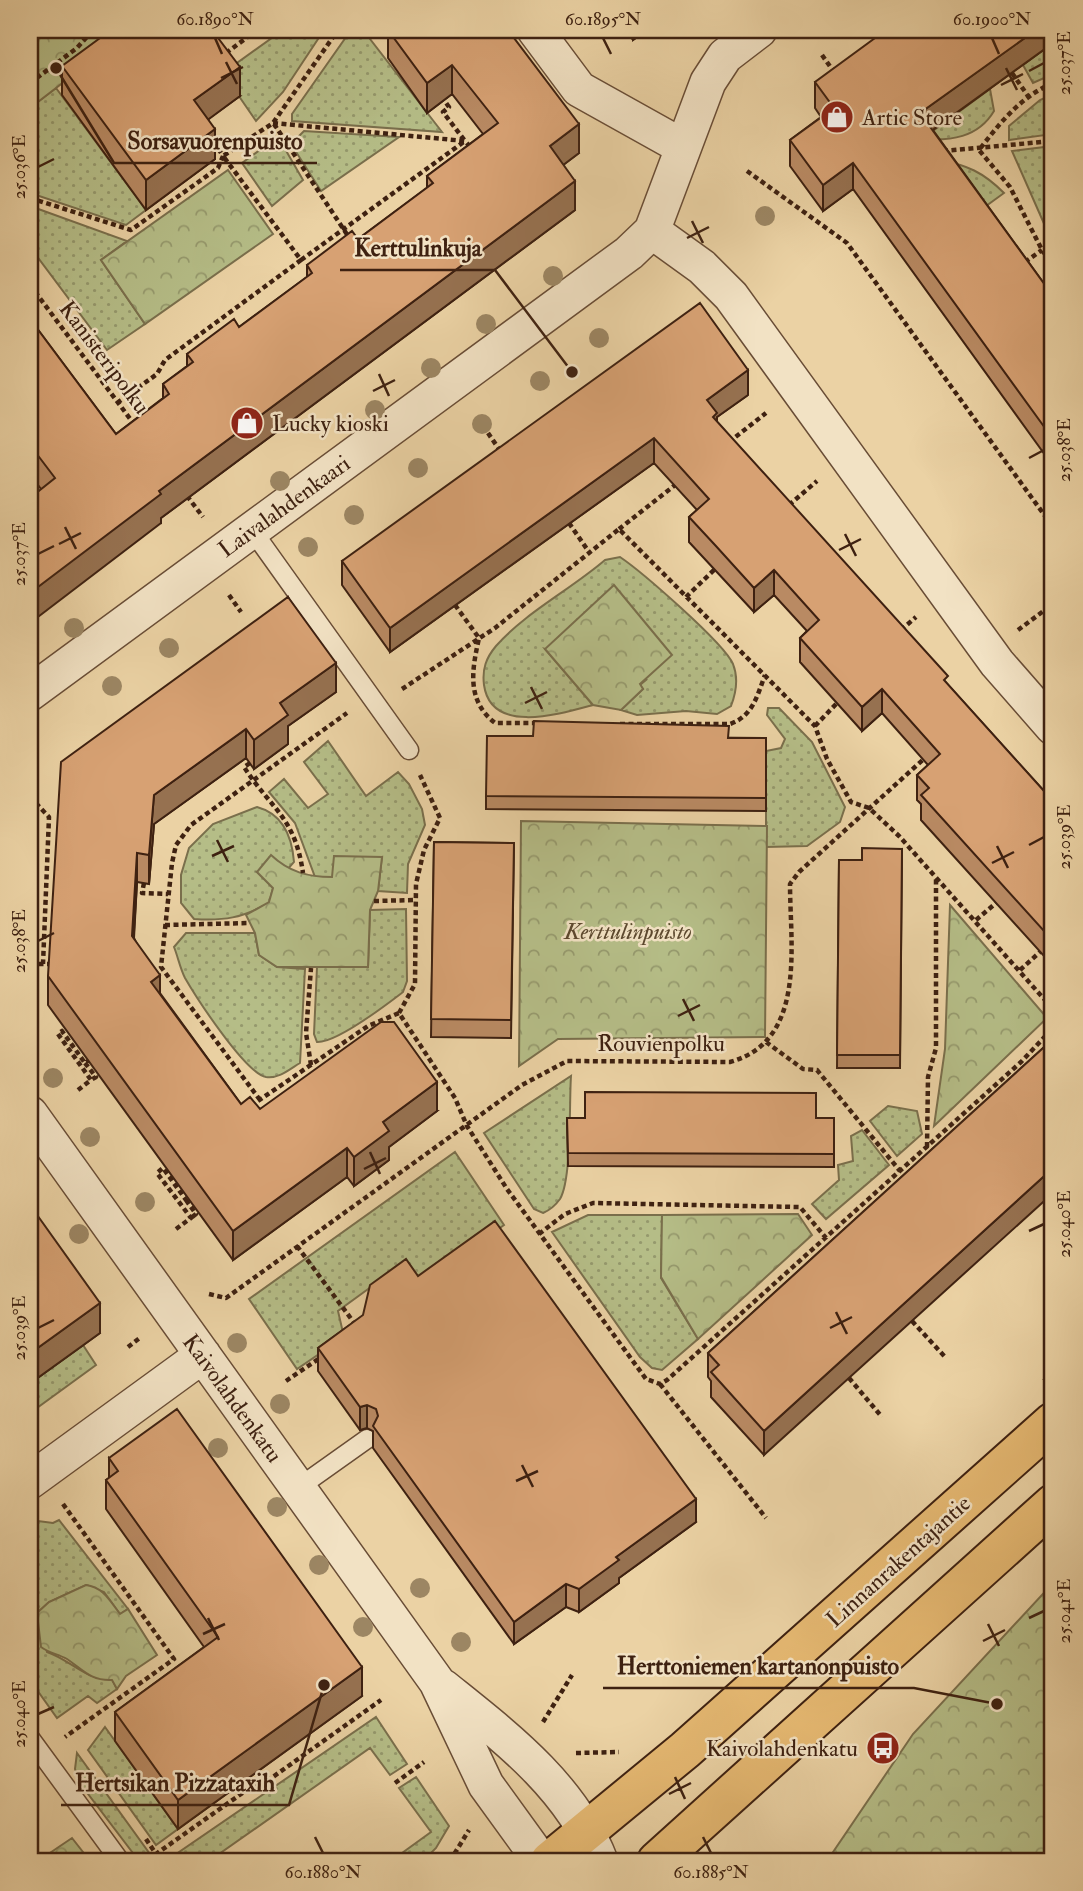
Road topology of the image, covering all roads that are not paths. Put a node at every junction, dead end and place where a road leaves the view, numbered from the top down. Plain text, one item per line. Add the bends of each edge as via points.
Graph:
1 (535, 30) edge
2 (759, 30) edge
3 (683, 147) junction
4 (652, 231) junction
5 (252, 530) junction
6 (30, 693) edge
7 (1053, 726) edge
8 (409, 750) road end
9 (30, 1114) edge
10 (203, 1355) junction
11 (1053, 1422) edge
12 (367, 1439) edge
13 (35, 1477) edge
14 (298, 1488) junction
15 (1053, 1504) edge
16 (437, 1682) junction
17 (30, 1738) edge
18 (594, 1846) edge
19 (120, 1861) edge
20 (541, 1861) edge
21 (550, 1861) edge
22 (657, 1861) edge

1 - 3 street via 579,89
2 - 3 street, Laivalahdenkaari via 725,56 708,82
3 - 4 street, Laivalahdenkaari
4 - 5 street, Laivalahdenkaari via 629,253
4 - 7 street via 702,267 731,296 997,663
5 - 6 street, Laivalahdenkaari
5 - 8 lane
9 - 10 street, Kaivolahdenkatu
10 - 13 street
10 - 14 street, Kaivolahdenkatu
11 - 18 main road, Linnanrakentajantie via 685,1750
12 - 14 lane
14 - 16 street, Kaivolahdenkatu
15 - 22 main road
16 - 18 street, Kaivolahdenkatu via 525,1753
16 - 20 street, Kaivolahdenkatu via 486,1785
17 - 19 lane
18 - 21 main road, Linnanrakentajantie

